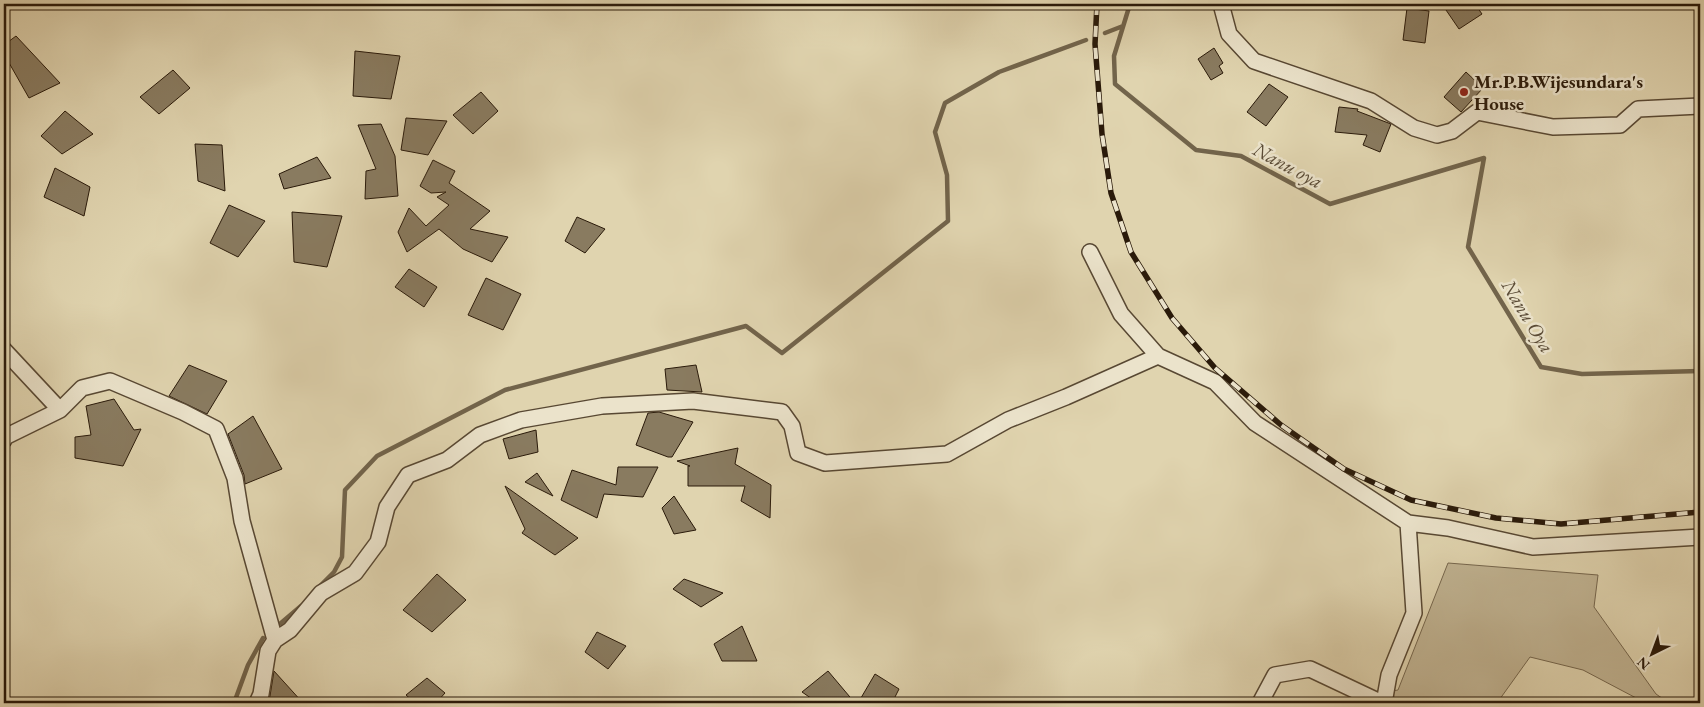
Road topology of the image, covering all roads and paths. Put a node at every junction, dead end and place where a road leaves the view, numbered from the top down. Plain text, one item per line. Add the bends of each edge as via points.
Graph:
1 (1221, 4) edge
2 (1700, 106) edge
3 (1090, 252) dead end
4 (4, 350) edge
5 (1158, 356) junction
6 (60, 410) junction
7 (4, 440) edge
8 (1408, 523) junction
9 (1700, 537) edge
10 (275, 640) junction
11 (257, 703) edge
12 (1260, 703) edge
13 (1383, 703) edge

1 - 2 street via 1229,34 1254,61 1371,101 1414,128 1437,135 1452,131 1477,112 1553,127 1620,126 1638,109
3 - 5 street via 1121,314
4 - 6 street
5 - 8 street via 1215,382 1256,423
5 - 10 street via 1008,420 947,454 825,463 798,453 792,426 782,412 693,401 602,406 522,420 480,435 447,460 408,475 387,507 378,542 355,573 321,593 290,630
6 - 7 street
6 - 10 street via 82,388 110,381 216,429 235,478 242,520
8 - 9 street via 1448,528 1533,548
8 - 13 street via 1414,612 1389,675
10 - 11 street via 268,651
12 - 13 street via 1276,675 1310,669

